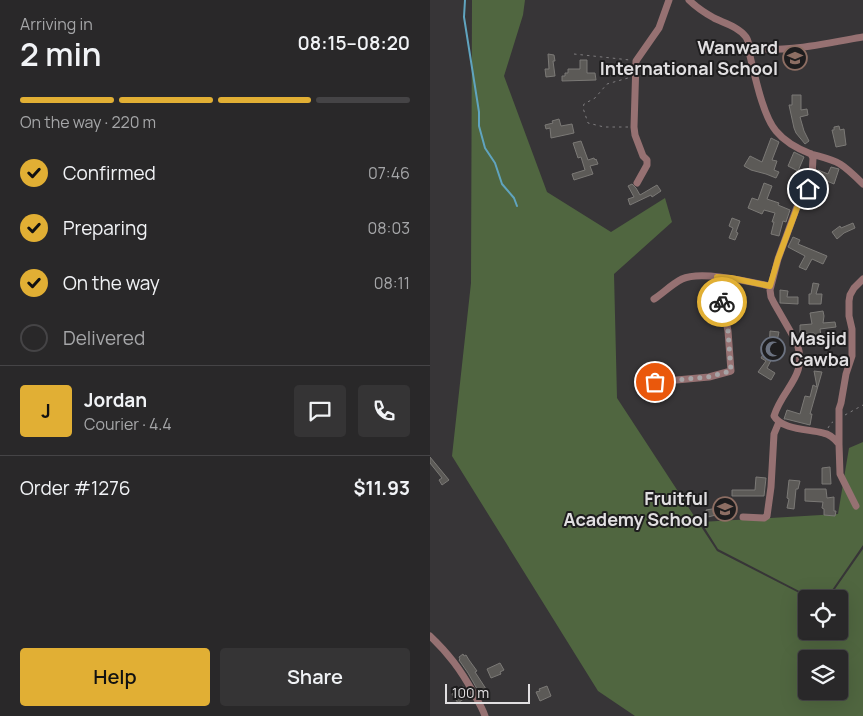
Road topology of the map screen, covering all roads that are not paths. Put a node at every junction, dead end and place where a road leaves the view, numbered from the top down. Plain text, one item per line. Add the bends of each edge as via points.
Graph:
1 (669, 0) edge
2 (689, 0) edge
3 (863, 37) edge
4 (750, 45) junction
5 (811, 154) junction
6 (637, 183) dead end
7 (863, 184) edge
8 (717, 277) junction
9 (863, 279) edge
10 (770, 286) junction
11 (654, 299) dead end
12 (644, 383) dead end
13 (780, 422) junction
14 (839, 444) junction
15 (856, 506) dead end
16 (743, 517) dead end
17 (430, 636) edge
18 (485, 716) edge

1 - 6 street via 659,28 636,61 634,135 647,160
2 - 4 street via 740,32
3 - 4 street via 774,50
4 - 5 street via 749,53 759,91 775,131 788,143
5 - 7 street via 840,164
5 - 10 street via 812,176 808,189 797,208
8 - 10 street
8 - 11 street via 699,275 683,279
8 - 12 street via 728,331 731,371 708,377
9 - 14 street via 854,288 849,301 852,356 839,409
10 - 13 street via 771,297 800,350 797,376 774,416
13 - 14 street via 824,433
13 - 16 street via 774,434 772,487 767,516
14 - 15 street via 840,474
17 - 18 street via 456,664

